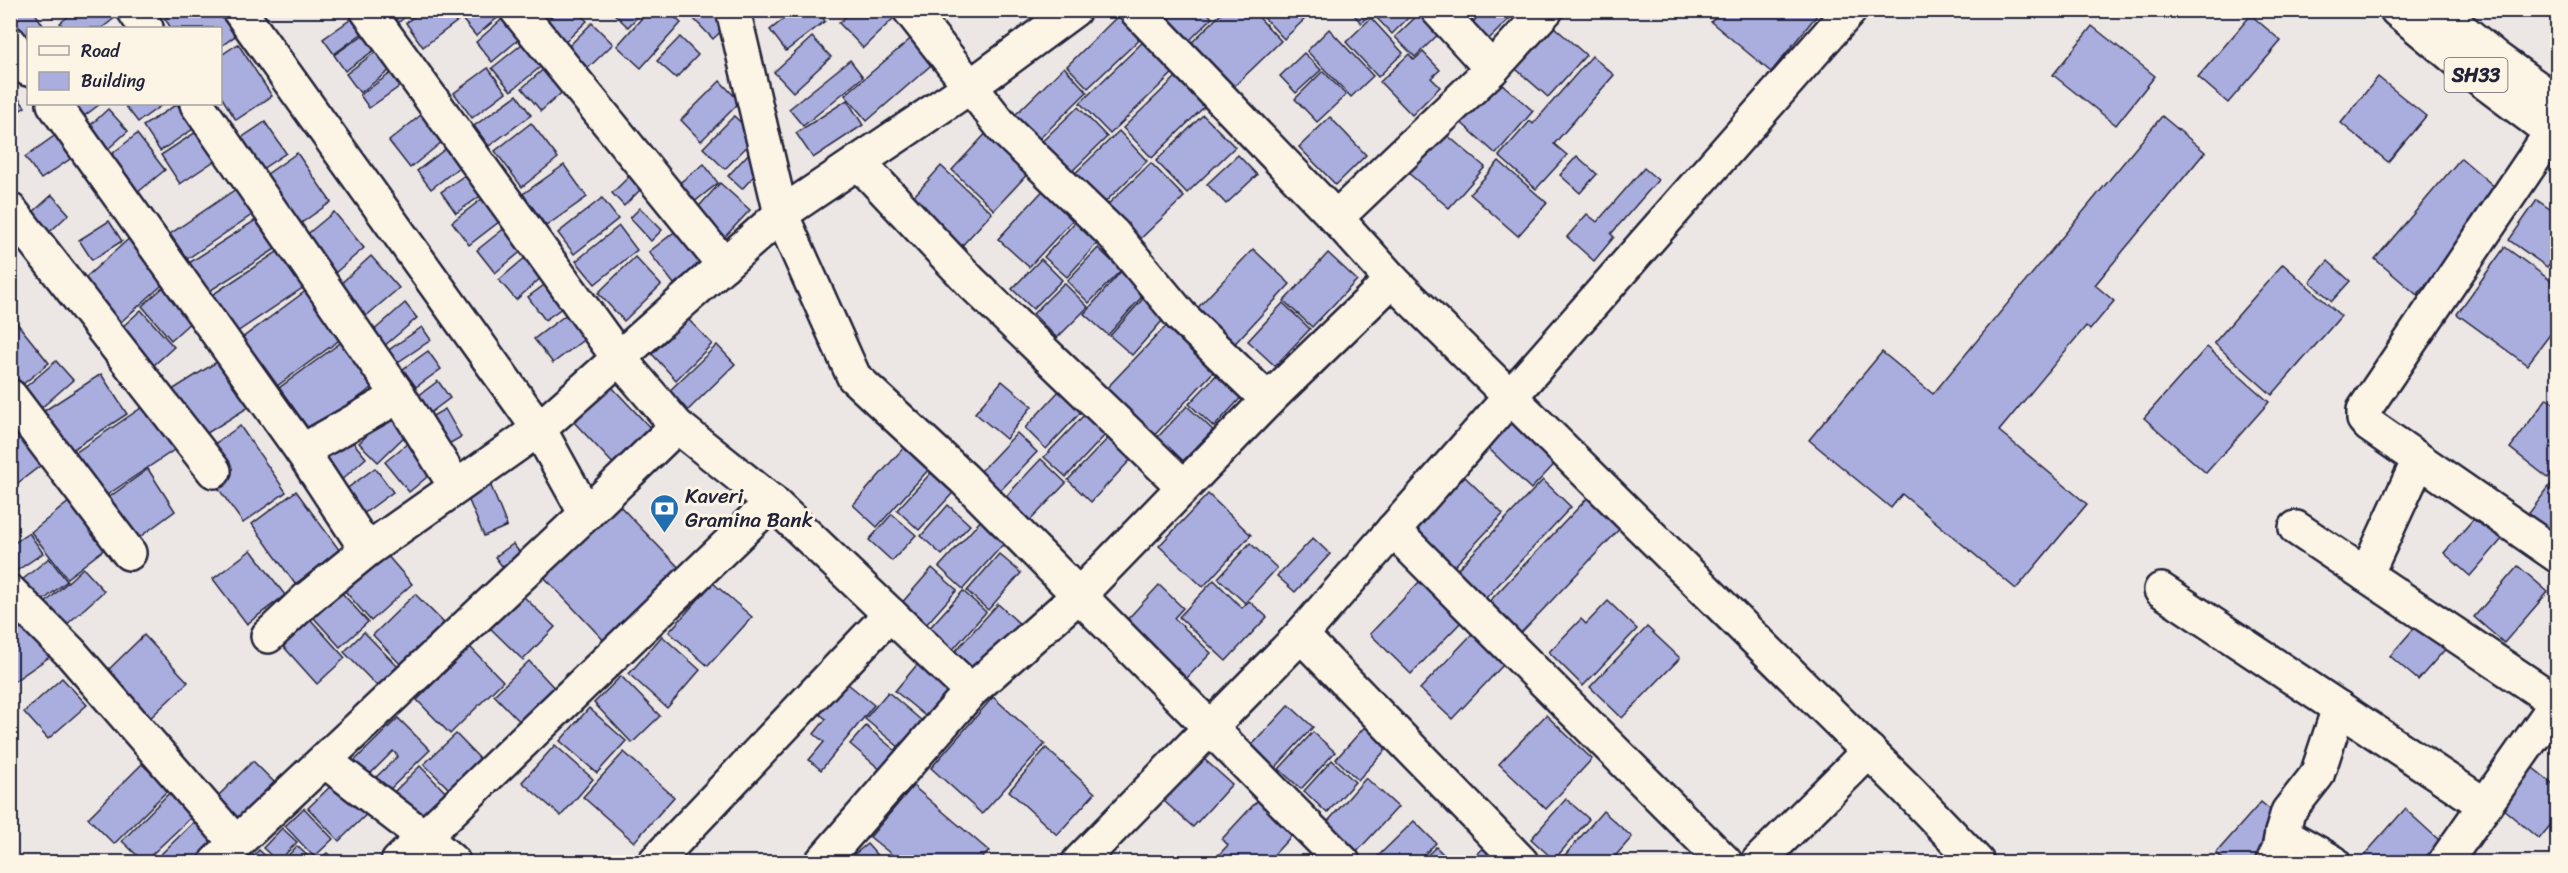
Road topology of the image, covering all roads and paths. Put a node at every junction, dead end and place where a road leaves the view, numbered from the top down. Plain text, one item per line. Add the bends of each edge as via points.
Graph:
1 (134, 10) edge
2 (239, 10) edge
3 (367, 10) edge
4 (516, 10) edge
5 (733, 10) edge
6 (910, 10) edge
7 (1074, 10) edge
8 (1136, 10) edge
9 (1438, 10) edge
10 (1546, 10) edge
11 (1850, 10) edge
12 (2397, 10) edge
13 (2438, 10) edge
14 (145, 27) edge
15 (10, 43) edge
16 (27, 68) edge
17 (1492, 69) junction
18 (971, 87) junction
19 (55, 105) edge
20 (198, 105) edge
21 (2555, 124) edge
22 (858, 162) junction
23 (10, 210) edge
24 (781, 214) junction
25 (1336, 218) junction
26 (724, 266) junction
27 (1392, 280) junction
28 (618, 357) junction
29 (10, 396) edge
30 (399, 396) junction
31 (1511, 397) junction
32 (1268, 400) junction
33 (677, 426) junction
34 (539, 429) junction
35 (302, 451) junction
36 (2419, 460) junction
37 (214, 471) dead end
38 (1183, 486) junction
39 (456, 487) junction
40 (772, 502) junction
41 (586, 514) junction
42 (2296, 528) dead end
43 (1394, 530) junction
44 (367, 550) junction
45 (129, 553) dead end
46 (2558, 556) edge
47 (2366, 575) junction
48 (2161, 590) dead end
49 (10, 592) edge
50 (1078, 596) junction
51 (890, 614) junction
52 (1301, 635) junction
53 (268, 636) dead end
54 (971, 691) junction
55 (2557, 702) edge
56 (2339, 708) junction
57 (1209, 729) junction
58 (1869, 751) junction
59 (326, 761) junction
60 (2485, 805) junction
61 (424, 837) junction
62 (2277, 848) edge
63 (226, 853) edge
64 (1093, 858) edge
65 (398, 862) edge
66 (453, 862) edge
67 (655, 862) edge
68 (822, 862) edge
69 (1343, 862) edge
70 (1521, 862) edge
71 (1725, 862) edge
72 (1758, 862) edge
73 (1977, 862) edge
74 (2333, 862) edge
75 (2445, 862) edge

1 - 14 street
2 - 34 street
3 - 28 street
4 - 26 street
5 - 24 street
6 - 18 street
7 - 18 street
8 - 25 street
9 - 17 street
10 - 17 street
11 - 31 street
12 - 21 street, SH33
13 - 21 street, SH33 via 2496,59
15 - 16 street
17 - 25 street
18 - 22 street
18 - 32 street via 1004,129 1114,235 1181,316
19 - 35 street
20 - 30 street
21 - 36 street via 2364,410 2369,425
22 - 24 street
22 - 38 street via 972,283
23 - 37 street
24 - 26 street
24 - 50 street via 854,377 964,479
25 - 27 street
26 - 28 street
27 - 31 street
27 - 32 street
28 - 33 street
28 - 34 street
29 - 45 street
30 - 35 street
30 - 39 street
31 - 43 street
31 - 58 street
32 - 38 street
33 - 40 street
33 - 41 street
34 - 39 street
34 - 41 street
35 - 44 street
36 - 46 street
36 - 47 street
38 - 50 street
39 - 44 street
40 - 51 street
40 - 61 street
41 - 59 street
42 - 47 street
43 - 52 street
43 - 71 street
44 - 53 street via 306,599
47 - 55 street
48 - 56 street
49 - 63 street via 71,653
50 - 54 street
50 - 57 street
51 - 54 street
51 - 67 street
52 - 57 street
52 - 70 street
54 - 68 street
55 - 60 street
56 - 60 street
56 - 62 street via 2317,774 2288,812
57 - 64 street
57 - 69 street
58 - 72 street
58 - 73 street
59 - 61 street
59 - 63 street
60 - 75 street
61 - 65 street
61 - 66 street
62 - 74 street

